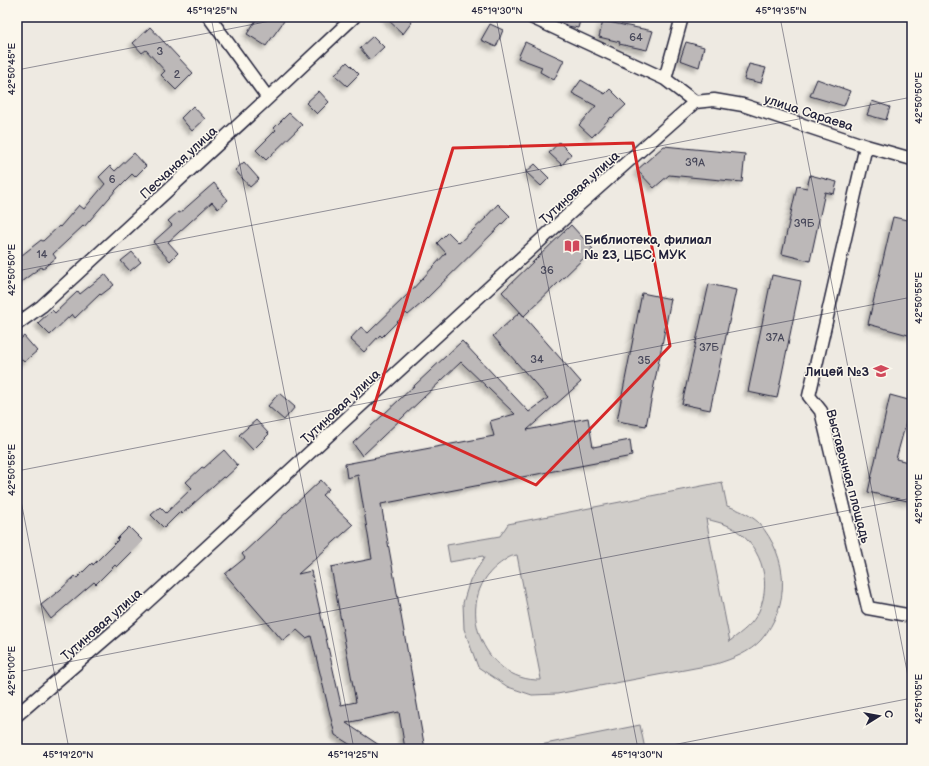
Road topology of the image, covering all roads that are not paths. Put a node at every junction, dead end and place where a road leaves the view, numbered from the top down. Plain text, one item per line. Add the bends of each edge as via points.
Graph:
1 (209, 17) edge
2 (354, 17) edge
3 (531, 17) edge
4 (682, 17) edge
5 (665, 79) junction
6 (268, 98) junction
7 (695, 102) junction
8 (866, 146) junction
9 (912, 159) edge
10 (17, 324) edge
11 (912, 616) edge
12 (17, 715) edge

1 - 6 street
2 - 6 street, Песчаная улица
3 - 5 street
4 - 5 street
5 - 7 street
6 - 10 street, Песчаная улица via 42,306
7 - 8 street, улица Сараева via 714,100 743,105
7 - 12 street, Тутиновая улица via 574,209 134,615
8 - 9 street, улица Сараева
8 - 11 street, Выставочная площадь via 809,396 821,411 868,608

